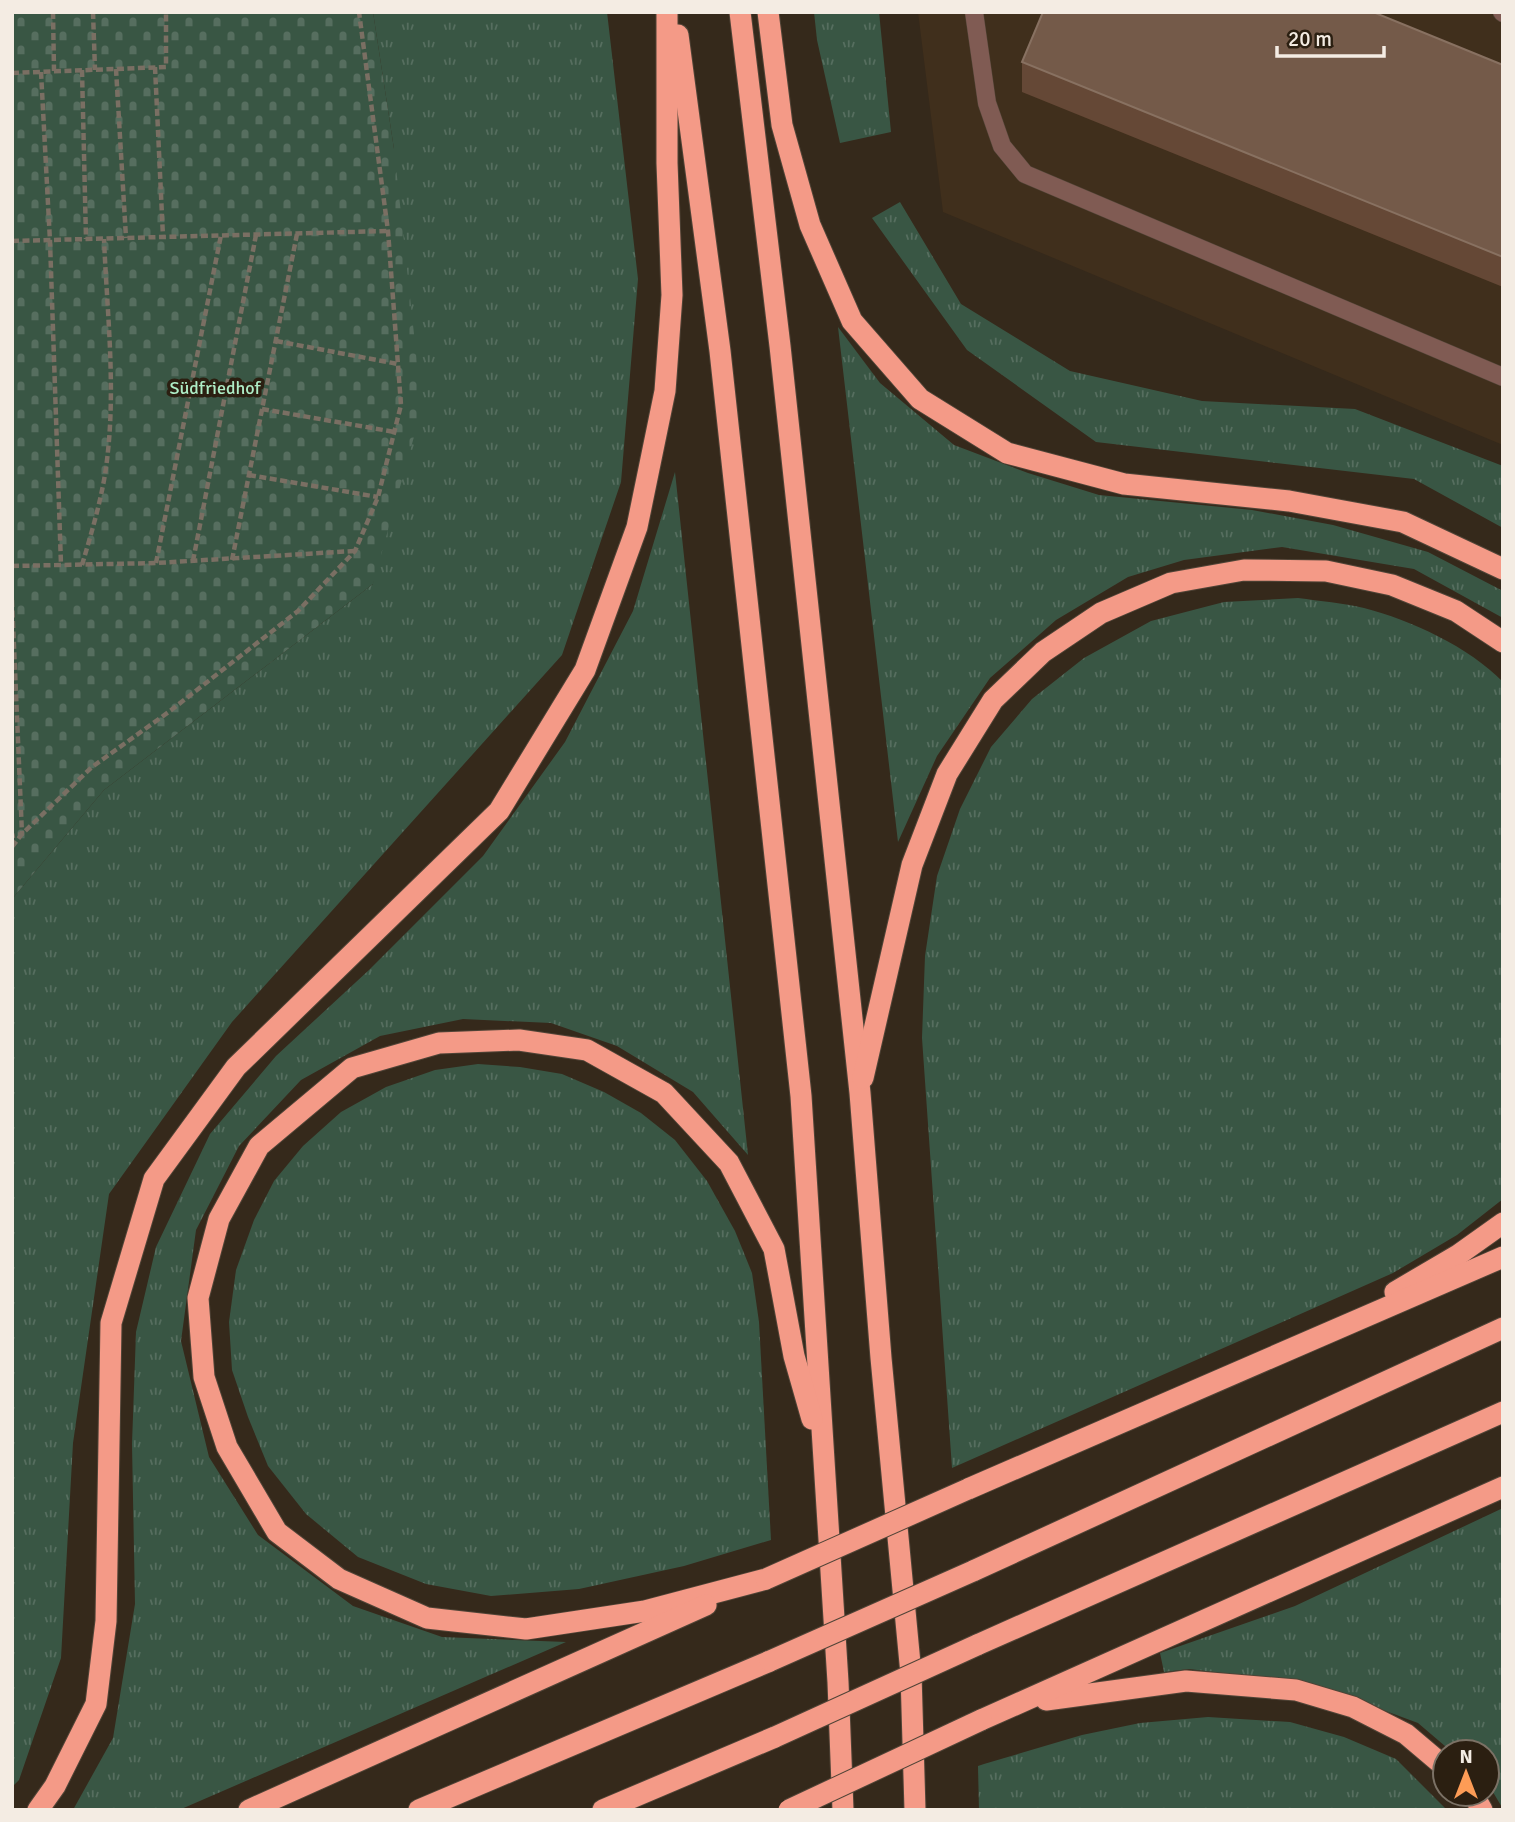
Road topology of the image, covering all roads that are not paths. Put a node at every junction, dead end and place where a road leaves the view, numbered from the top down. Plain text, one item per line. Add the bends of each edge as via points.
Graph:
1 (667, 12) edge
2 (675, 12) edge
3 (740, 12) edge
4 (768, 12) edge
5 (974, 12) edge
6 (1503, 377) edge
7 (1503, 569) edge
8 (1503, 642) edge
9 (860, 1093) junction
10 (1503, 1223) edge
11 (1503, 1257) edge
12 (1503, 1328) edge
13 (1314, 1340) junction
14 (1503, 1412) edge
15 (824, 1460) junction
16 (1503, 1487) edge
17 (766, 1578) junction
18 (1023, 1703) junction
19 (1431, 1755) edge
20 (38, 1810) edge
21 (249, 1810) edge
22 (419, 1810) edge
23 (603, 1810) edge
24 (789, 1810) edge
25 (843, 1810) edge
26 (915, 1810) edge

1 - 20 highway via 672,295 665,391 636,527 585,670 499,811 236,1067 154,1180 111,1323 106,1621 96,1704
2 - 15 highway via 720,351 800,1083
3 - 9 highway
4 - 7 highway via 782,125 810,225 852,321 920,399 1007,453 1124,484 1289,501 1403,522
5 - 6 lane via 987,103 1002,146 1026,174
8 - 9 highway via 1456,611 1392,585 1326,571 1244,570 1171,583 1101,613 1043,652 993,700 947,774 912,865
9 - 26 highway via 911,1674
10 - 13 highway via 1458,1255
11 - 13 highway
12 - 22 highway, bridge via 973,1571
13 - 17 highway, bridge
14 - 23 highway, bridge
15 - 17 highway via 794,1356 774,1249 729,1163 664,1093 587,1050 519,1040 439,1043 352,1068 259,1146 219,1219 198,1298 204,1377 227,1447 277,1532 340,1578 427,1618 526,1629 645,1611
15 - 25 highway
16 - 18 highway
17 - 21 highway
18 - 19 highway via 1186,1681 1296,1690 1364,1712 1406,1734
18 - 24 highway, bridge

